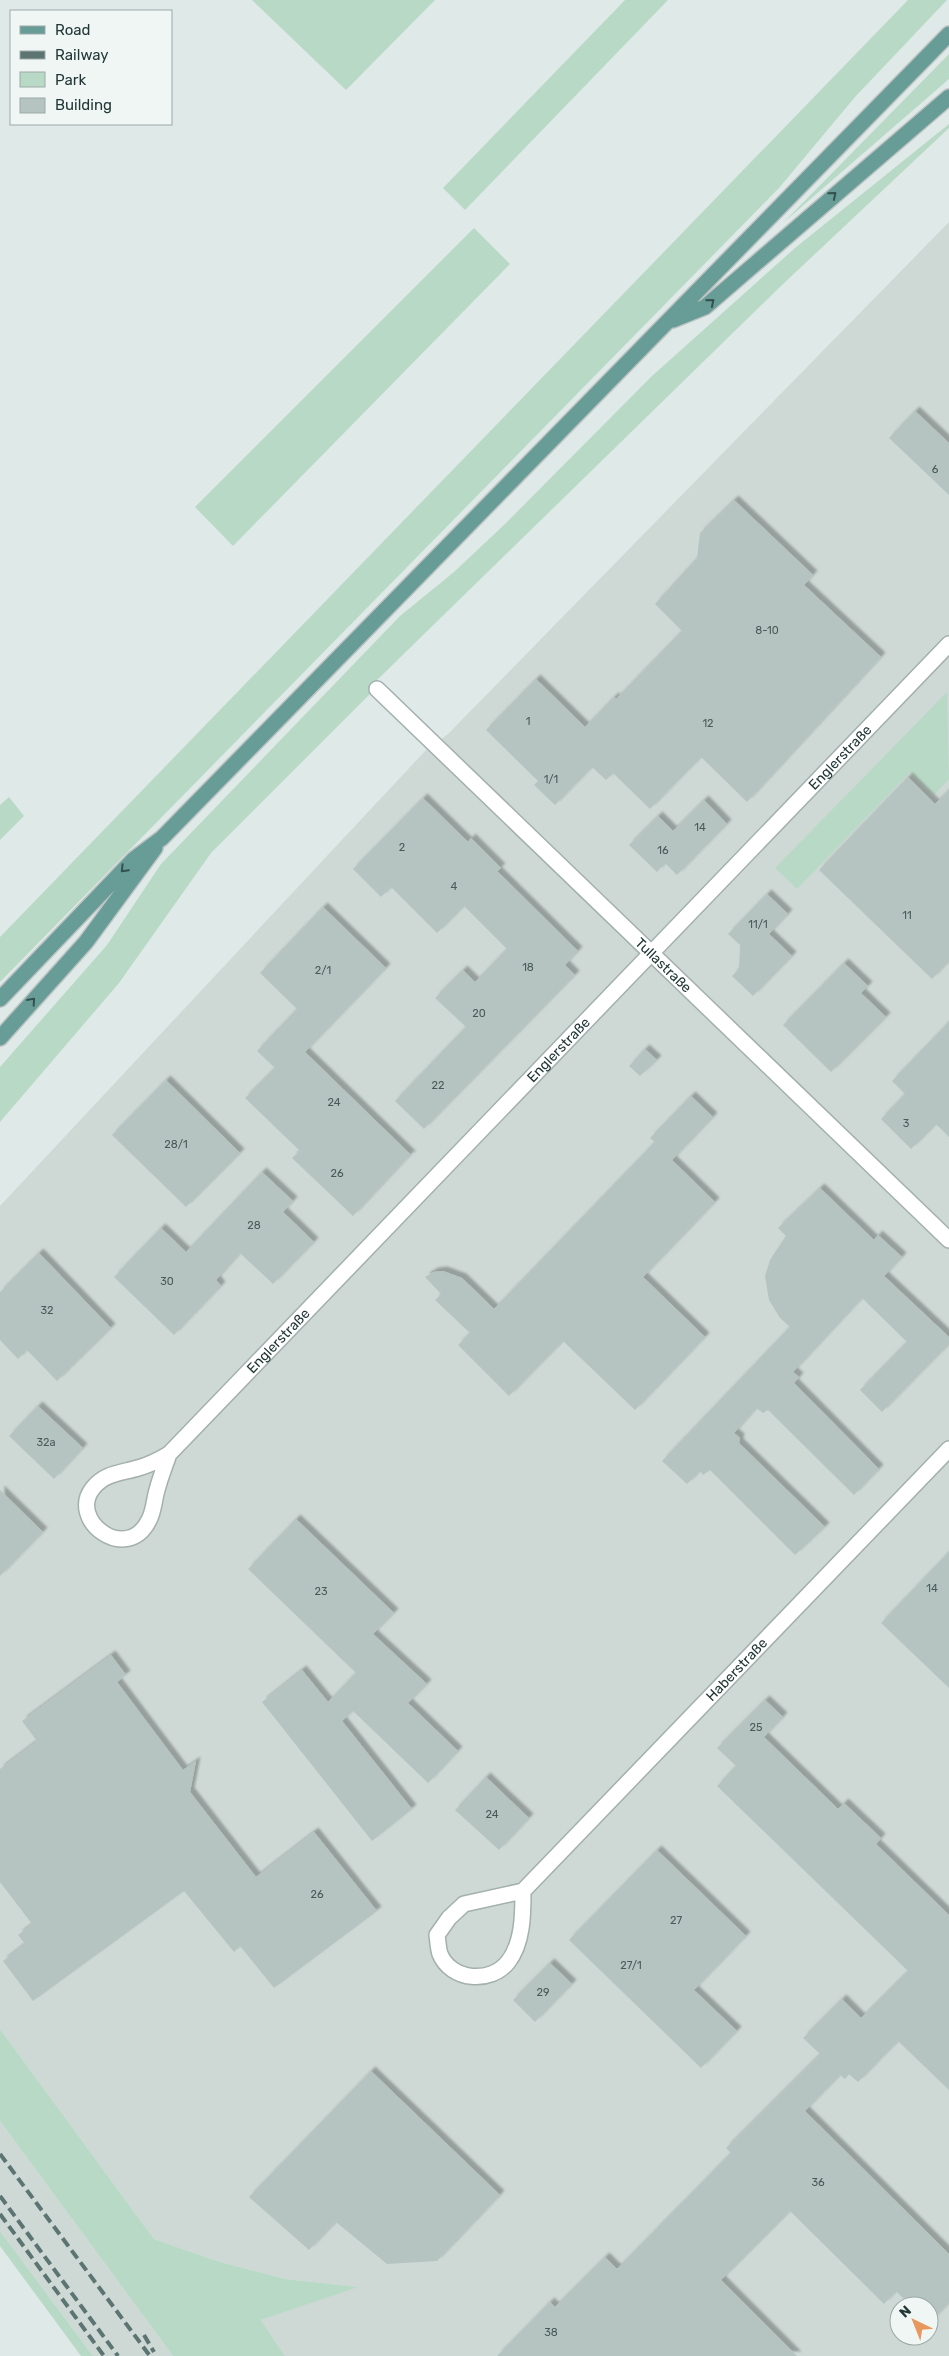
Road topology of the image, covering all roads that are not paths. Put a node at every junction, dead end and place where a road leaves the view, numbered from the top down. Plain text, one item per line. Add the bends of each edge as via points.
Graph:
1 (949, 34) edge
2 (949, 97) edge
3 (667, 323) junction
4 (949, 644) edge
5 (377, 689) dead end
6 (162, 838) junction
7 (652, 955) junction
8 (0, 999) edge
9 (0, 1038) edge
10 (949, 1240) edge
11 (949, 1449) edge
12 (169, 1454) junction
13 (523, 1891) junction

1 - 3 main road
3 -> 2 main road via 706,307
3 - 6 main road
4 - 7 street, Englerstraße
5 - 7 street, Tullastraße
6 -> 8 main road via 134,859
9 -> 6 main road via 86,942
7 - 10 street, Tullastraße
7 - 12 street, Englerstraße
11 - 13 street, Haberstraße
12 - 12 street, Englerstraße via 150,1464 116,1472 103,1478 92,1489 87,1500 88,1513 101,1532 126,1540 138,1534 149,1521
13 - 13 street via 464,1904 449,1918 437,1935 440,1954 452,1970 464,1976 486,1976 507,1963 520,1935

